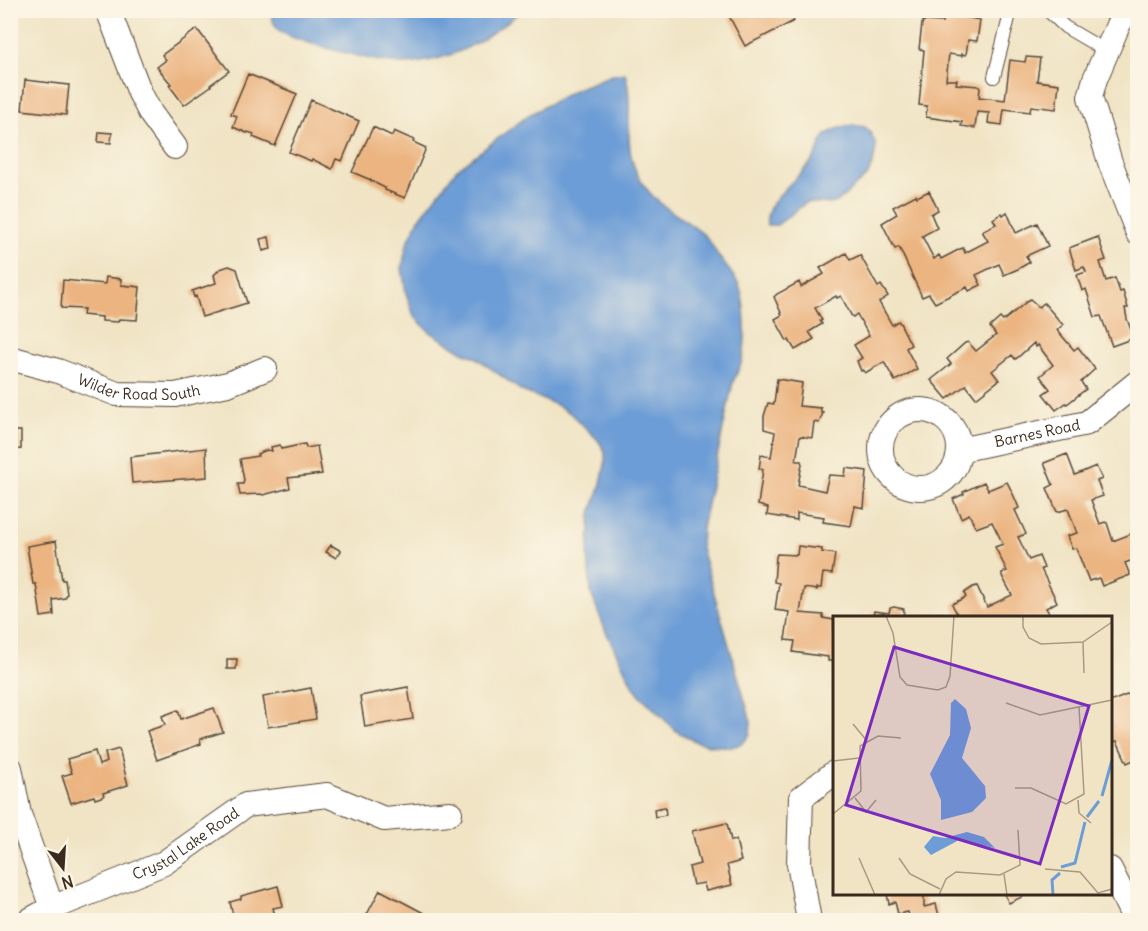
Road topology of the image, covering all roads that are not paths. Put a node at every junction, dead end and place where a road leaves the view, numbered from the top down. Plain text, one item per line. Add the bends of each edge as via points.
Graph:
1 (108, 10) edge
2 (1011, 10) edge
3 (1047, 10) edge
4 (1128, 10) edge
5 (1106, 51) junction
6 (994, 77) dead end
7 (175, 147) dead end
8 (1137, 233) edge
9 (10, 358) edge
10 (265, 369) dead end
11 (1137, 382) edge
12 (959, 450) dead end
13 (10, 768) edge
14 (833, 774) edge
15 (450, 813) dead end
16 (1112, 873) edge
17 (52, 909) junction
18 (30, 921) edge
19 (809, 921) edge
20 (1136, 921) edge

1 - 7 street via 140,93
2 - 6 lane
3 - 5 lane via 1065,27
4 - 5 street
5 - 8 street via 1090,97
9 - 10 street, Wilder Road South via 117,394 175,395 228,384
11 - 12 street, Barnes Road via 1088,423
13 - 17 street via 18,814
14 - 19 street via 801,798 799,864
15 - 17 street, Crystal Lake Road via 384,819 327,795 246,805 164,863
16 - 20 street
17 - 18 street, Crystal Lake Road

